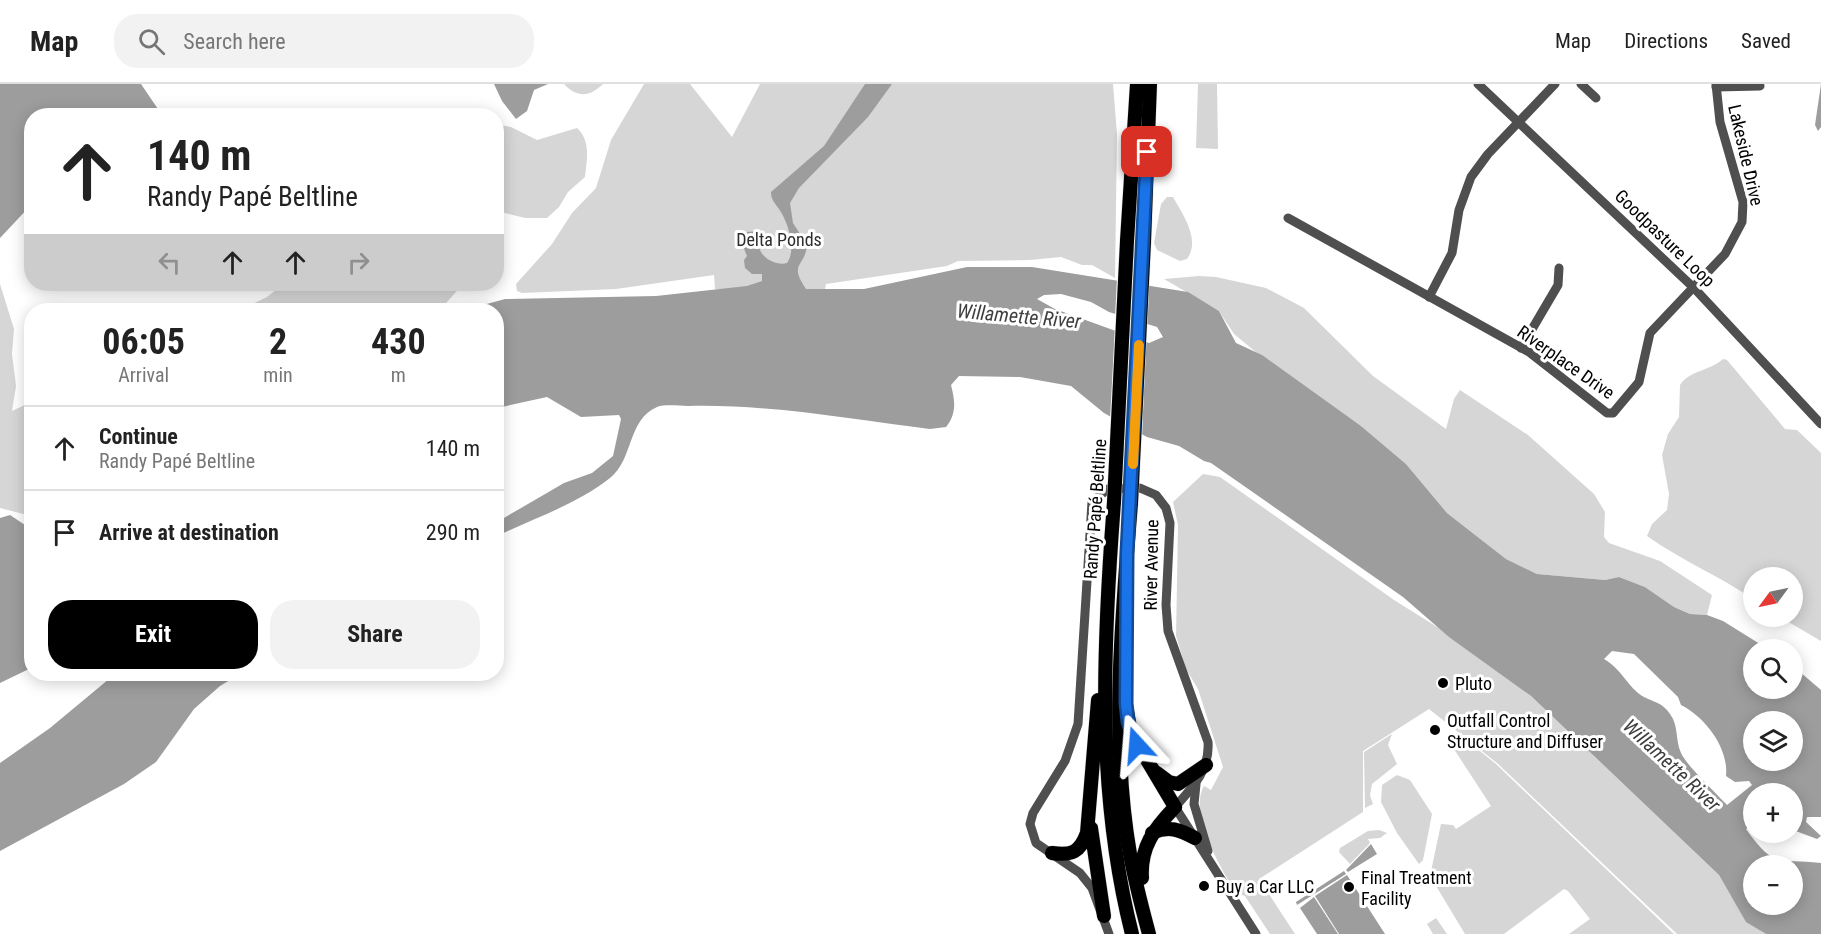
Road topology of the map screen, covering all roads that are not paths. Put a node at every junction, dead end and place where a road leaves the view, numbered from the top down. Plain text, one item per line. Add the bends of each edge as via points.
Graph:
1 (1136, 84) edge
2 (1150, 84) edge
3 (1478, 84) edge
4 (1555, 84) edge
5 (1581, 84) edge
6 (1716, 85) edge
7 (1760, 86) dead end
8 (1596, 98) dead end
9 (1518, 123) junction
10 (1288, 218) dead end
11 (1559, 268) dead end
12 (1694, 288) junction
13 (1429, 297) junction
14 (1521, 348) junction
15 (1821, 424) edge
16 (1127, 553) junction
17 (1104, 656) junction
18 (1206, 765) junction
19 (1150, 768) junction
20 (1197, 782) junction
21 (1175, 807) junction
22 (1089, 811) junction
23 (1152, 833) junction
24 (1195, 838) junction
25 (1052, 854) junction
26 (1212, 865) junction
27 (1104, 916) junction
28 (1145, 919) junction
29 (1109, 934) edge
30 (1132, 934) edge
31 (1149, 934) edge
32 (1256, 934) edge

1 - 17 highway, Randy Papé Beltline, bridge
2 - 16 highway, Randy Papé Beltline, bridge
3 - 9 street, Goodpasture Loop
4 - 9 street
5 - 8 street
6 - 7 street
6 - 12 street, Lakeside Drive via 1718,112 1744,217 1729,248
9 - 12 street, Goodpasture Loop
9 - 13 street via 1481,162 1466,186 1452,254
10 - 13 street, Riverplace Drive
11 - 14 street via 1558,285
12 - 14 street, Riverplace Drive via 1650,333 1639,382 1613,413 1607,413
12 - 15 street, Goodpasture Loop
13 - 14 street, Riverplace Drive
16 - 19 highway via 1128,722
16 - 28 highway, Randy Papé Beltline via 1120,751 1130,854
17 - 22 highway
17 - 30 highway, Randy Papé Beltline via 1106,772 1116,863
18 - 19 highway via 1178,784
18 - 20 street, River Avenue
18 - 25 street, River Avenue via 1207,736 1168,631 1169,514 1162,500 1148,490 1108,489 1095,498 1090,513 1078,724 1065,761 1030,824 1036,843
19 - 21 highway
20 - 21 street, River Avenue
20 - 26 street via 1194,804
21 - 23 highway
21 - 24 street
22 - 25 highway via 1081,848 1072,854
22 - 27 highway
23 - 24 highway via 1174,829
23 - 28 highway via 1141,863
24 - 26 street
25 - 27 street, River Avenue via 1084,877
26 - 32 street
27 - 29 street, River Avenue
28 - 31 highway, Randy Papé Beltline

